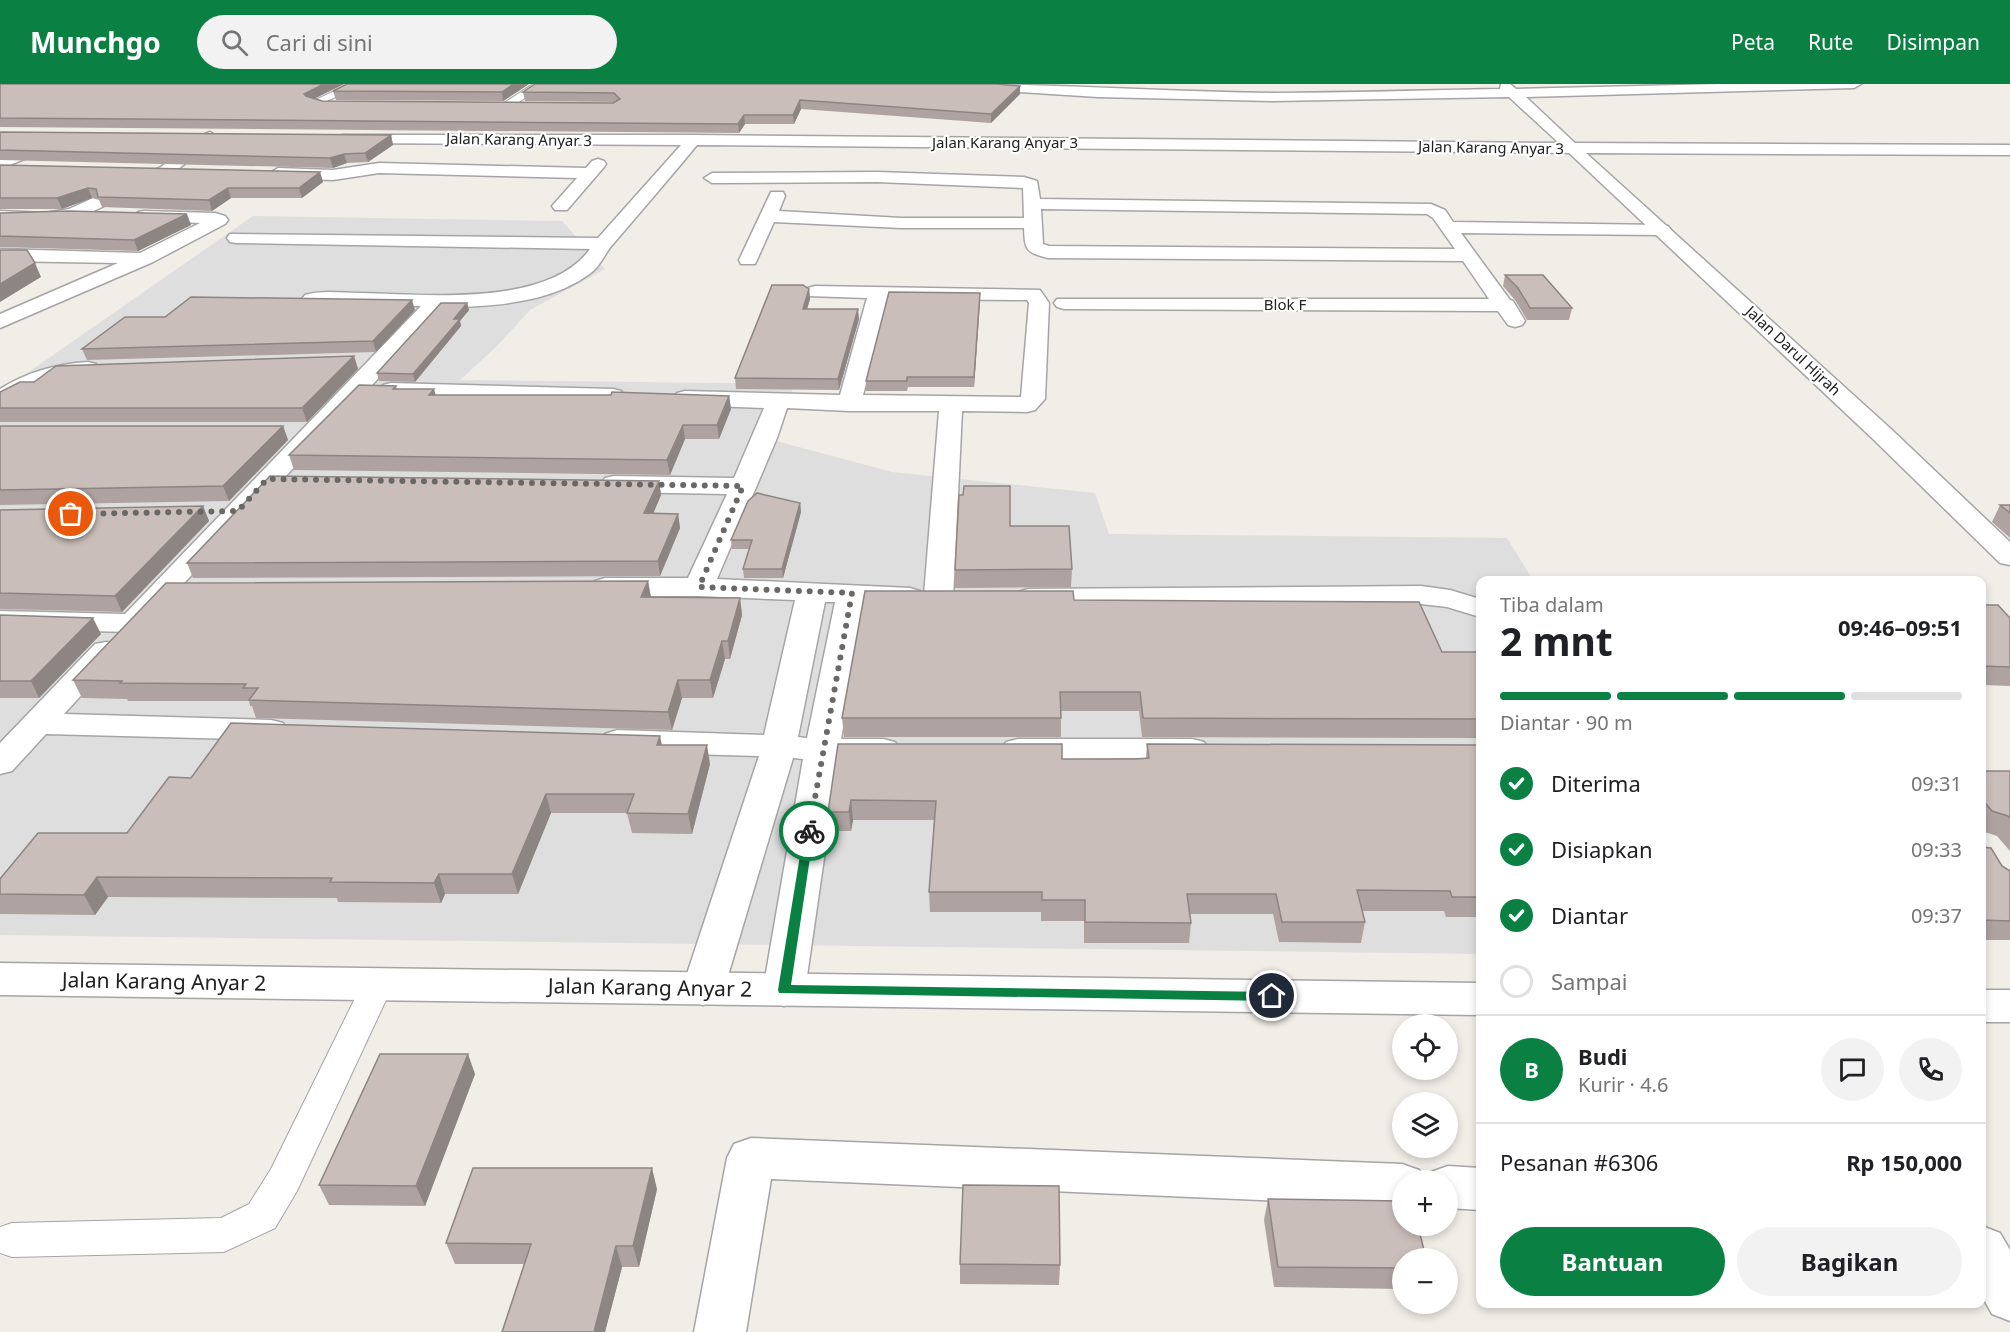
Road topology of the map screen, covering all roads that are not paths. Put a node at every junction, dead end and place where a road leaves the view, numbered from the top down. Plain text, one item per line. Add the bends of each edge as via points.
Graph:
1 (358, 84) edge
2 (540, 84) edge
3 (960, 84) edge
4 (1854, 84) edge
5 (1507, 88) edge
6 (358, 106) edge
7 (526, 107) edge
8 (32, 134) edge
9 (188, 136) edge
10 (335, 138) edge
11 (694, 140) junction
12 (621, 141) junction
13 (873, 142) junction
14 (1572, 148) junction
15 (2010, 150) edge
16 (0, 165) edge
17 (36, 167) edge
18 (131, 170) edge
19 (167, 170) junction
20 (191, 171) edge
21 (262, 173) edge
22 (588, 173) junction
23 (877, 177) junction
24 (712, 178) dead end
25 (785, 178) junction
26 (1031, 204) junction
27 (1188, 205) junction
28 (561, 206) dead end
29 (73, 214) junction
30 (0, 216) edge
31 (768, 216) junction
32 (1032, 223) junction
33 (1448, 227) junction
34 (1662, 230) junction
35 (236, 238) dead end
36 (603, 244) junction
37 (1129, 252) junction
38 (1202, 252) junction
39 (0, 255) edge
40 (1467, 255) junction
41 (146, 258) junction
42 (748, 260) dead end
43 (815, 292) dead end
44 (879, 293) junction
45 (297, 299) edge
46 (438, 300) junction
47 (1064, 303) dead end
48 (1142, 304) junction
49 (0, 322) edge
50 (108, 368) edge
51 (356, 389) junction
52 (0, 399) edge
53 (778, 401) junction
54 (849, 404) junction
55 (951, 405) junction
56 (279, 430) edge
57 (314, 430) junction
58 (267, 479) junction
59 (296, 479) edge
60 (590, 484) edge
61 (743, 486) junction
62 (238, 511) junction
63 (202, 512) edge
64 (2010, 557) edge
65 (579, 587) edge
66 (699, 587) junction
67 (165, 588) junction
68 (196, 588) edge
69 (812, 591) junction
70 (852, 593) junction
71 (997, 598) edge
72 (1476, 607) edge
73 (0, 620) edge
74 (132, 623) junction
75 (39, 724) junction
76 (304, 731) edge
77 (589, 740) edge
78 (779, 746) junction
79 (822, 750) junction
80 (918, 750) edge
81 (990, 750) edge
82 (1217, 750) edge
83 (1, 760) edge
84 (0, 980) edge
85 (377, 985) junction
86 (703, 989) junction
87 (784, 990) junction
88 (1476, 999) edge
89 (1986, 1006) edge
90 (2010, 1006) edge
91 (1392, 1185) edge
92 (1458, 1188) edge
93 (1476, 1189) edge
94 (12, 1240) dead end
95 (1986, 1256) edge
96 (2010, 1297) edge
97 (720, 1332) edge

1 - 6 lane via 314,103
2 - 7 lane via 499,107
3 - 5 street via 1174,96 1373,96
4 - 5 street
5 - 14 street, Jalan Darul Hijrah
8 - 16 street via 64,136
9 - 19 street via 216,137
10 - 12 street, Jalan Karang Anyar 3
11 - 12 street, Jalan Karang Anyar 3
11 - 13 street, Jalan Karang Anyar 3
11 - 36 street
12 - 22 street
13 - 14 street, Jalan Karang Anyar 3
13 - 23 street
14 - 15 street, Jalan Karang Anyar 3
14 - 34 street, Jalan Darul Hijrah
16 - 17 street
18 - 19 street
19 - 20 street
19 - 29 street
21 - 22 street via 333,175 379,168
22 - 28 street
23 - 25 street
23 - 26 street via 1024,182 1031,185
24 - 25 street
25 - 31 street
26 - 27 street
26 - 32 street
27 - 33 street via 1425,208 1436,210
27 - 38 street
29 - 30 street via 45,218
29 - 41 street via 219,220
31 - 32 street via 901,223
31 - 42 street
32 - 37 street via 1035,246 1040,251
33 - 34 street
33 - 40 street
34 - 64 street, Jalan Darul Hijrah
35 - 36 street
36 - 46 street via 587,267 538,290 482,301
37 - 38 street
37 - 48 street
38 - 40 street
39 - 41 street
40 - 48 street, Blok F via 1510,313
41 - 49 street
43 - 44 street
44 - 54 street
44 - 55 street via 1017,292 1033,294 1039,303 1032,402
45 - 46 street
46 - 51 street via 369,361
47 - 48 street, Blok F
50 - 52 street via 59,370 34,378
51 - 53 street
51 - 57 street
53 - 54 street
53 - 61 street
54 - 55 street
55 - 70 street via 949,599
56 - 57 street
57 - 58 street
58 - 59 street
58 - 62 street
60 - 61 street
61 - 66 street
62 - 63 street
62 - 67 street
65 - 66 street
66 - 69 street
67 - 68 street
67 - 74 street
69 - 70 street
69 - 78 street
70 - 79 street
71 - 72 street via 1420,595
73 - 74 street
74 - 75 street
75 - 76 street
75 - 83 street
77 - 78 street
78 - 79 street
78 - 86 street
79 - 80 street
79 - 87 street
81 - 82 street
84 - 85 street, Jalan Karang Anyar 2
85 - 86 street, Jalan Karang Anyar 2
85 - 94 lane via 284,1180 262,1216 224,1235
86 - 87 street, Jalan Karang Anyar 2
87 - 88 street, Jalan Karang Anyar 2
89 - 90 street
91 - 97 street via 751,1158
92 - 93 street
95 - 96 street

